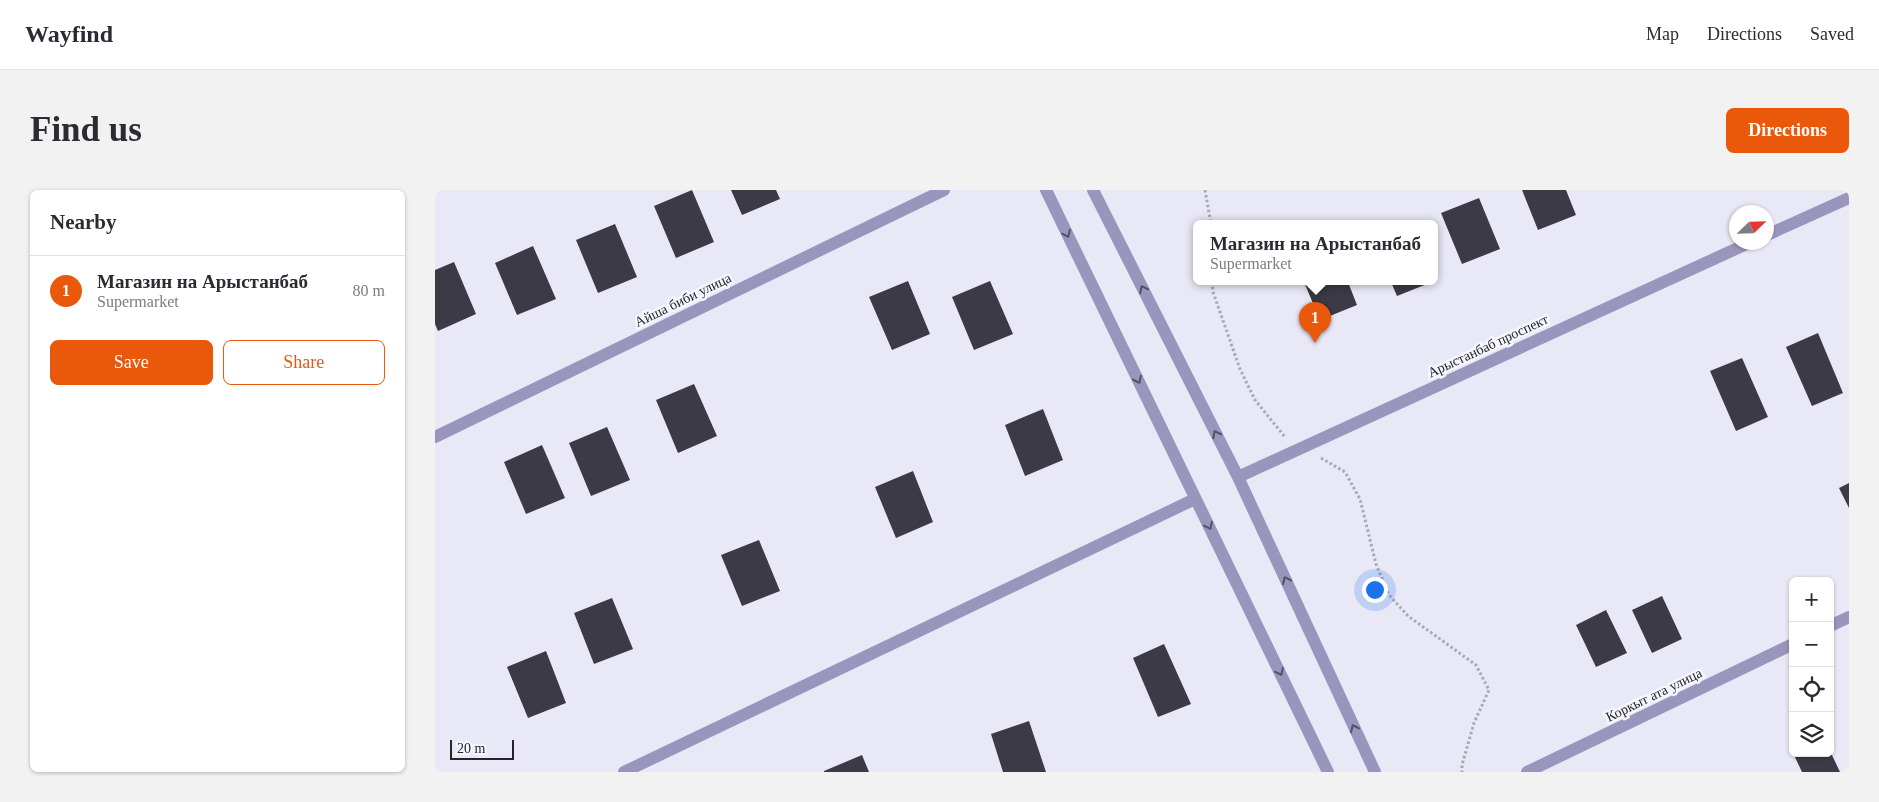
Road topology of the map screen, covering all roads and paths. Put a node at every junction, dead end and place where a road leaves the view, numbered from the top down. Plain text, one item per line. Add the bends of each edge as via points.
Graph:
1 (943, 190) edge
2 (1046, 190) edge
3 (1093, 190) edge
4 (1205, 190) edge
5 (1849, 198) edge
6 (1210, 220) edge
7 (1774, 233) edge
8 (1734, 250) edge
9 (1212, 285) edge
10 (435, 438) edge
11 (1303, 448) junction
12 (1238, 477) junction
13 (1195, 499) junction
14 (1849, 617) edge
15 (1834, 624) edge
16 (1789, 646) edge
17 (624, 772) edge
18 (1329, 772) edge
19 (1375, 772) edge
20 (1462, 772) edge
21 (1527, 772) edge

1 - 10 street, Айша биби улица
2 -> 13 street
12 -> 3 street
4 - 6 path
5 - 7 street
8 - 11 street, Арыстанбаб проспект
9 - 11 path via 1223,326 1255,400 1285,438
11 - 12 street, Арыстанбаб проспект
11 - 20 path via 1345,472 1360,499 1376,564 1389,595 1408,616 1476,665 1489,690 1474,723
19 -> 12 street
13 - 17 street
13 -> 18 street
14 - 15 street
16 - 21 street, Коркыт ата улица

